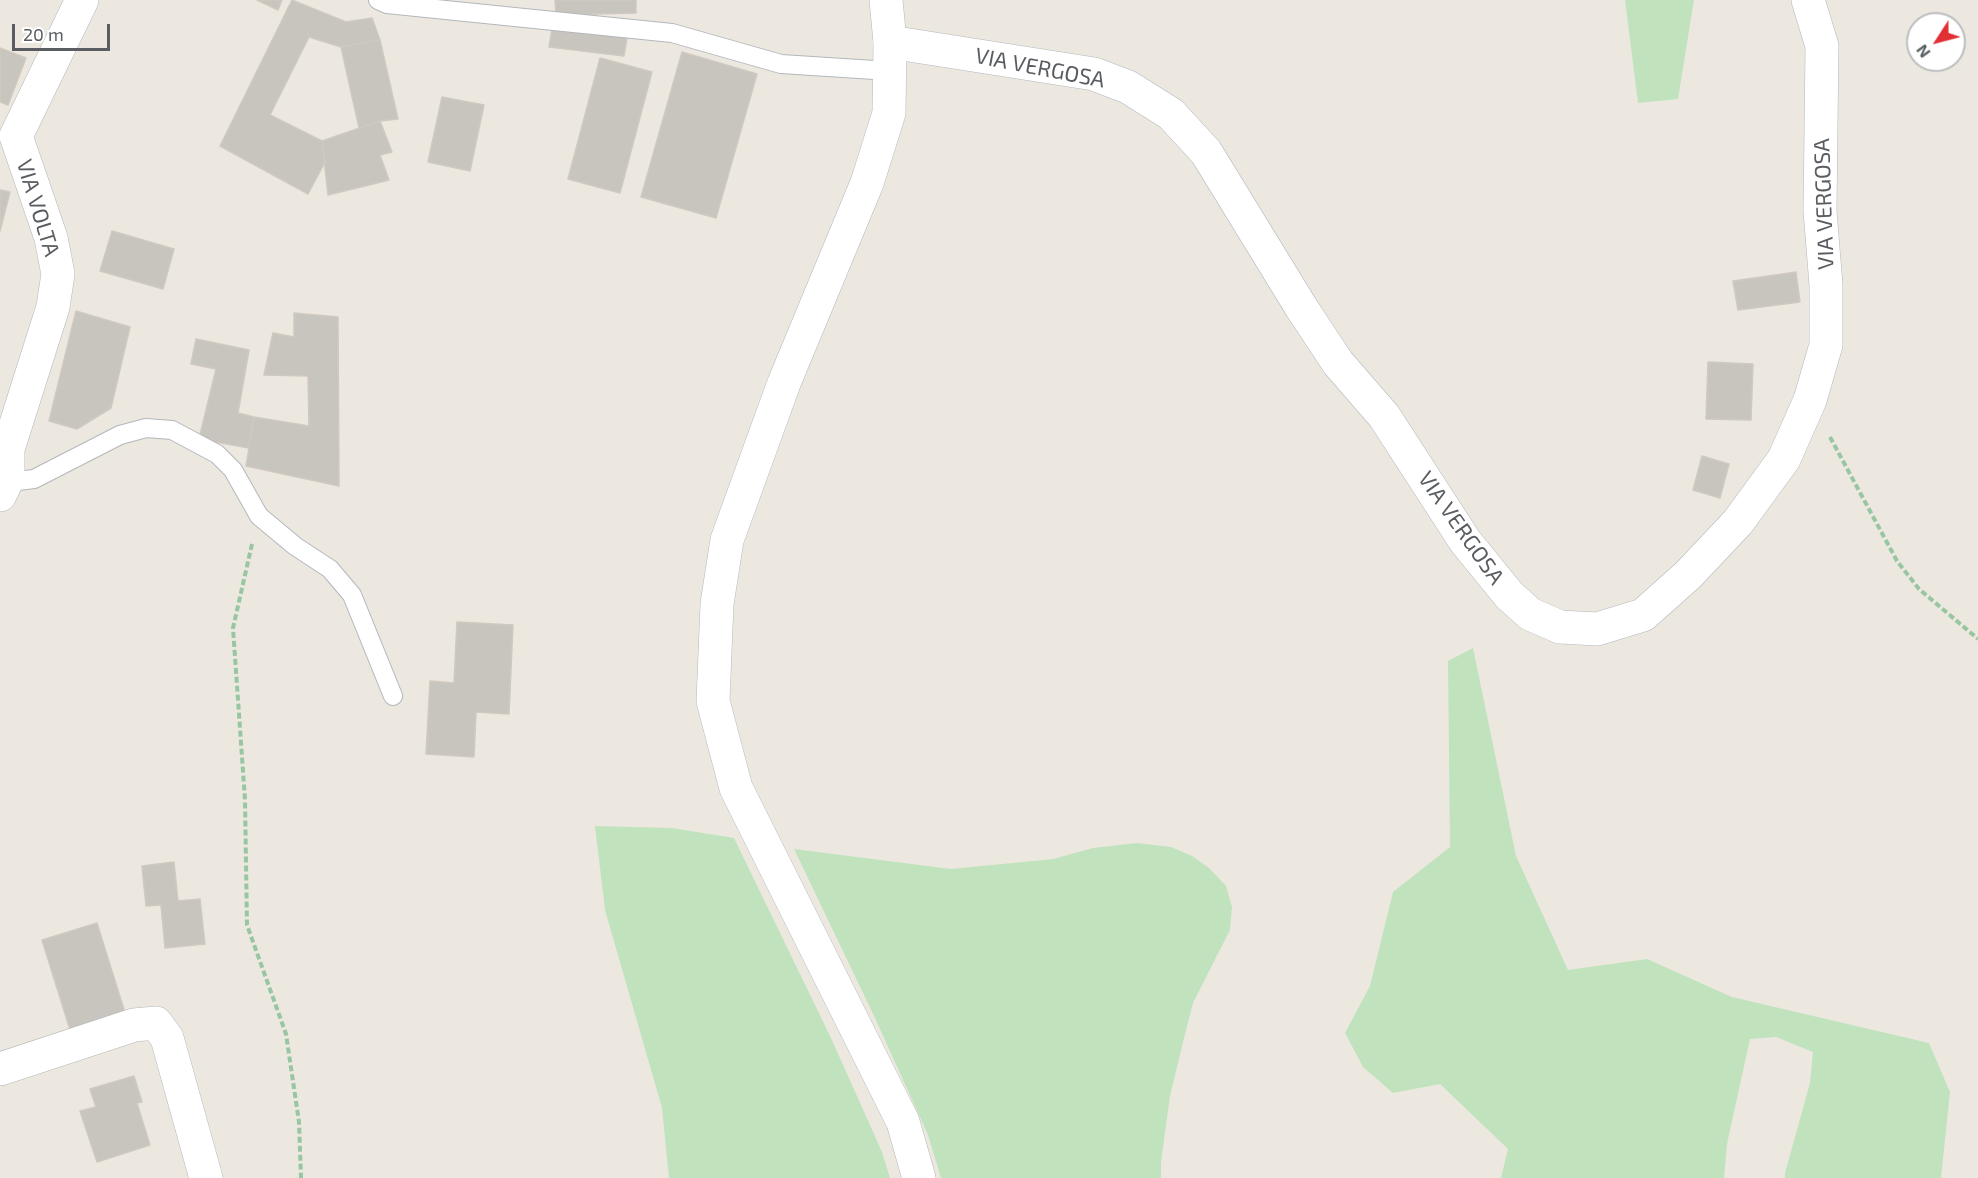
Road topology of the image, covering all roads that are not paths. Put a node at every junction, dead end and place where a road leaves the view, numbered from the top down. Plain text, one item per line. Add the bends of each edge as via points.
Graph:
1 (82, 0) edge
2 (378, 0) edge
3 (886, 0) edge
4 (1808, 0) edge
5 (890, 57) junction
6 (4, 487) edge
7 (393, 696) dead end
8 (0, 1069) edge
9 (206, 1178) edge
10 (919, 1178) edge

1 - 6 street, VIA VOLTA via 16,136 51,238 58,274 53,308 8,449
2 - 5 lane via 672,33 781,64
3 - 5 street
4 - 5 street, VIA VERGOSA via 1822,46 1820,211 1826,285 1826,345 1810,400 1784,459 1738,522 1643,615 1597,629 1560,627 1530,614 1509,596 1465,541 1384,416 1338,363 1206,152 1171,114 1128,87 1094,74
5 - 10 street via 889,113 867,183 784,383 727,540 717,604 713,701 736,788 903,1122
6 - 7 lane via 34,478 120,435 146,428 172,429 217,454 233,470 259,516 330,569 352,595
8 - 9 street via 134,1025 156,1023 166,1038

